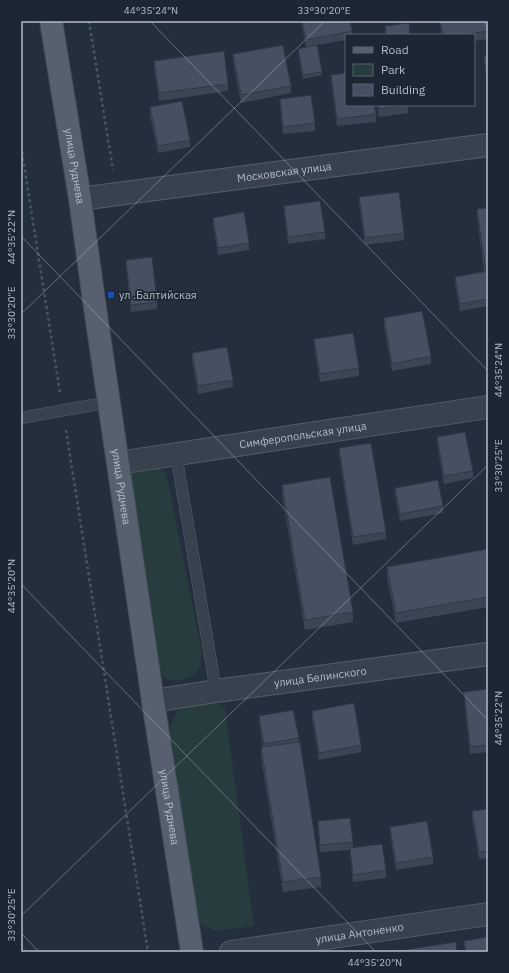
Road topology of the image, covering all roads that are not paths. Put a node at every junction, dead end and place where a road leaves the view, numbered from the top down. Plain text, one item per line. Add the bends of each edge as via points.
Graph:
1 (51, 21) edge
2 (488, 145) edge
3 (80, 199) junction
4 (109, 402) junction
5 (488, 407) edge
6 (21, 418) edge
7 (176, 454) junction
8 (118, 463) junction
9 (488, 654) edge
10 (216, 691) junction
11 (153, 701) junction
12 (488, 914) edge
13 (192, 952) edge
14 (231, 952) edge

1 - 3 main road, улица Руднева
2 - 3 street, Московская улица
3 - 4 main road, улица Руднева
4 - 6 lane
4 - 8 main road, улица Руднева
5 - 7 street, Симферопольская улица
7 - 8 street, Симферопольская улица
7 - 10 lane
8 - 11 main road, улица Руднева
9 - 10 street, улица Белинского
10 - 11 street, улица Белинского
11 - 13 main road, улица Руднева
12 - 14 street, улица Антоненко

